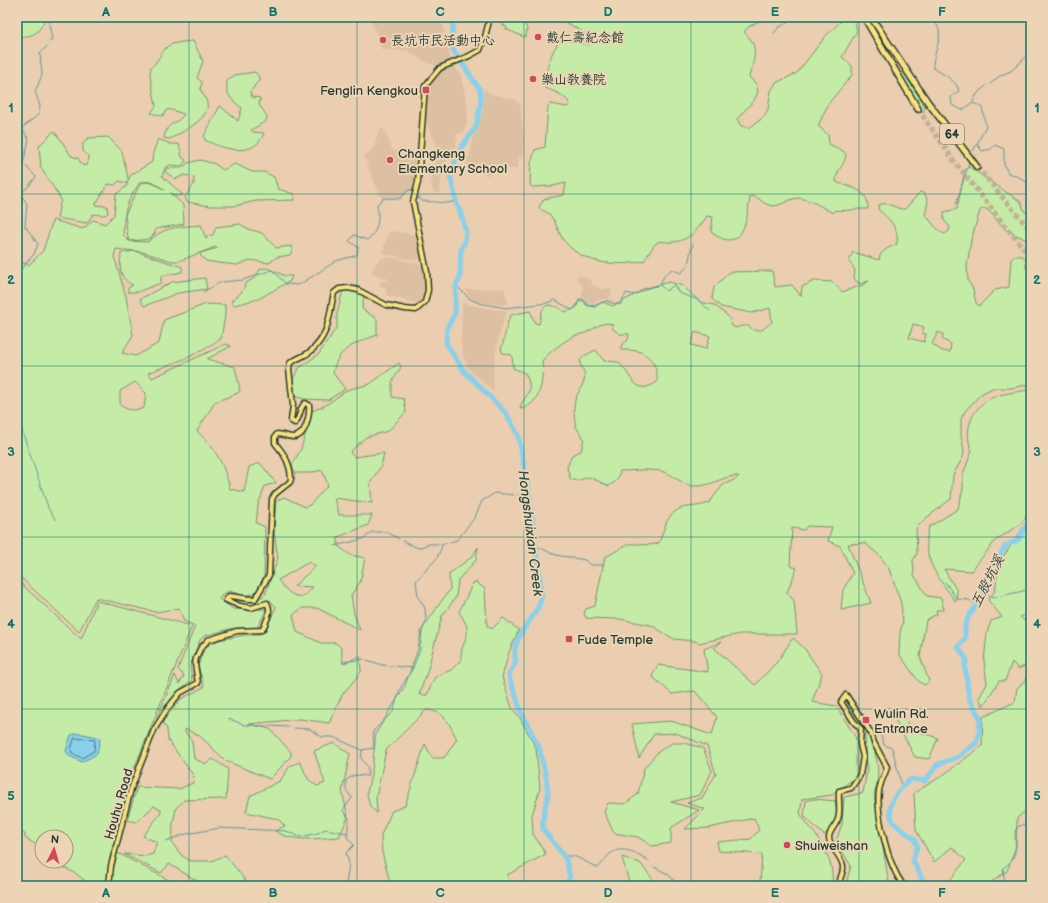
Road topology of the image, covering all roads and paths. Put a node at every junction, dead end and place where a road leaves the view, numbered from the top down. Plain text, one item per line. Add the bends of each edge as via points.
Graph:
1 (490, 17) edge
2 (864, 17) edge
3 (871, 17) edge
4 (918, 109) tunnel mouth
5 (977, 167) tunnel mouth
6 (109, 886) edge
7 (840, 886) edge
8 (904, 886) edge

1 - 6 main road, Houhu Road via 480,50 435,72 425,86 418,182 413,202 427,272 427,297 423,306 410,310 386,305 358,290 339,289 334,293 330,321 321,341 308,354 294,360 289,369 293,405 291,421 297,421 301,407 305,404 309,406 309,415 304,428 297,436 278,434 275,437 275,443 286,459 291,479 272,499 270,575 255,599 244,600 237,596 226,598 227,601 251,608 267,603 270,609 264,627 258,632 237,631 208,640 200,649 195,664 198,683 180,693 167,709 154,730 131,789 111,866
2 - 4 highway
3 - 5 highway, 64 via 927,102
7 - 8 main road via 843,867 830,843 830,832 839,815 839,791 855,785 860,775 863,757 860,744 861,729 841,702 846,695 871,733 887,767 879,791 878,817 896,874

